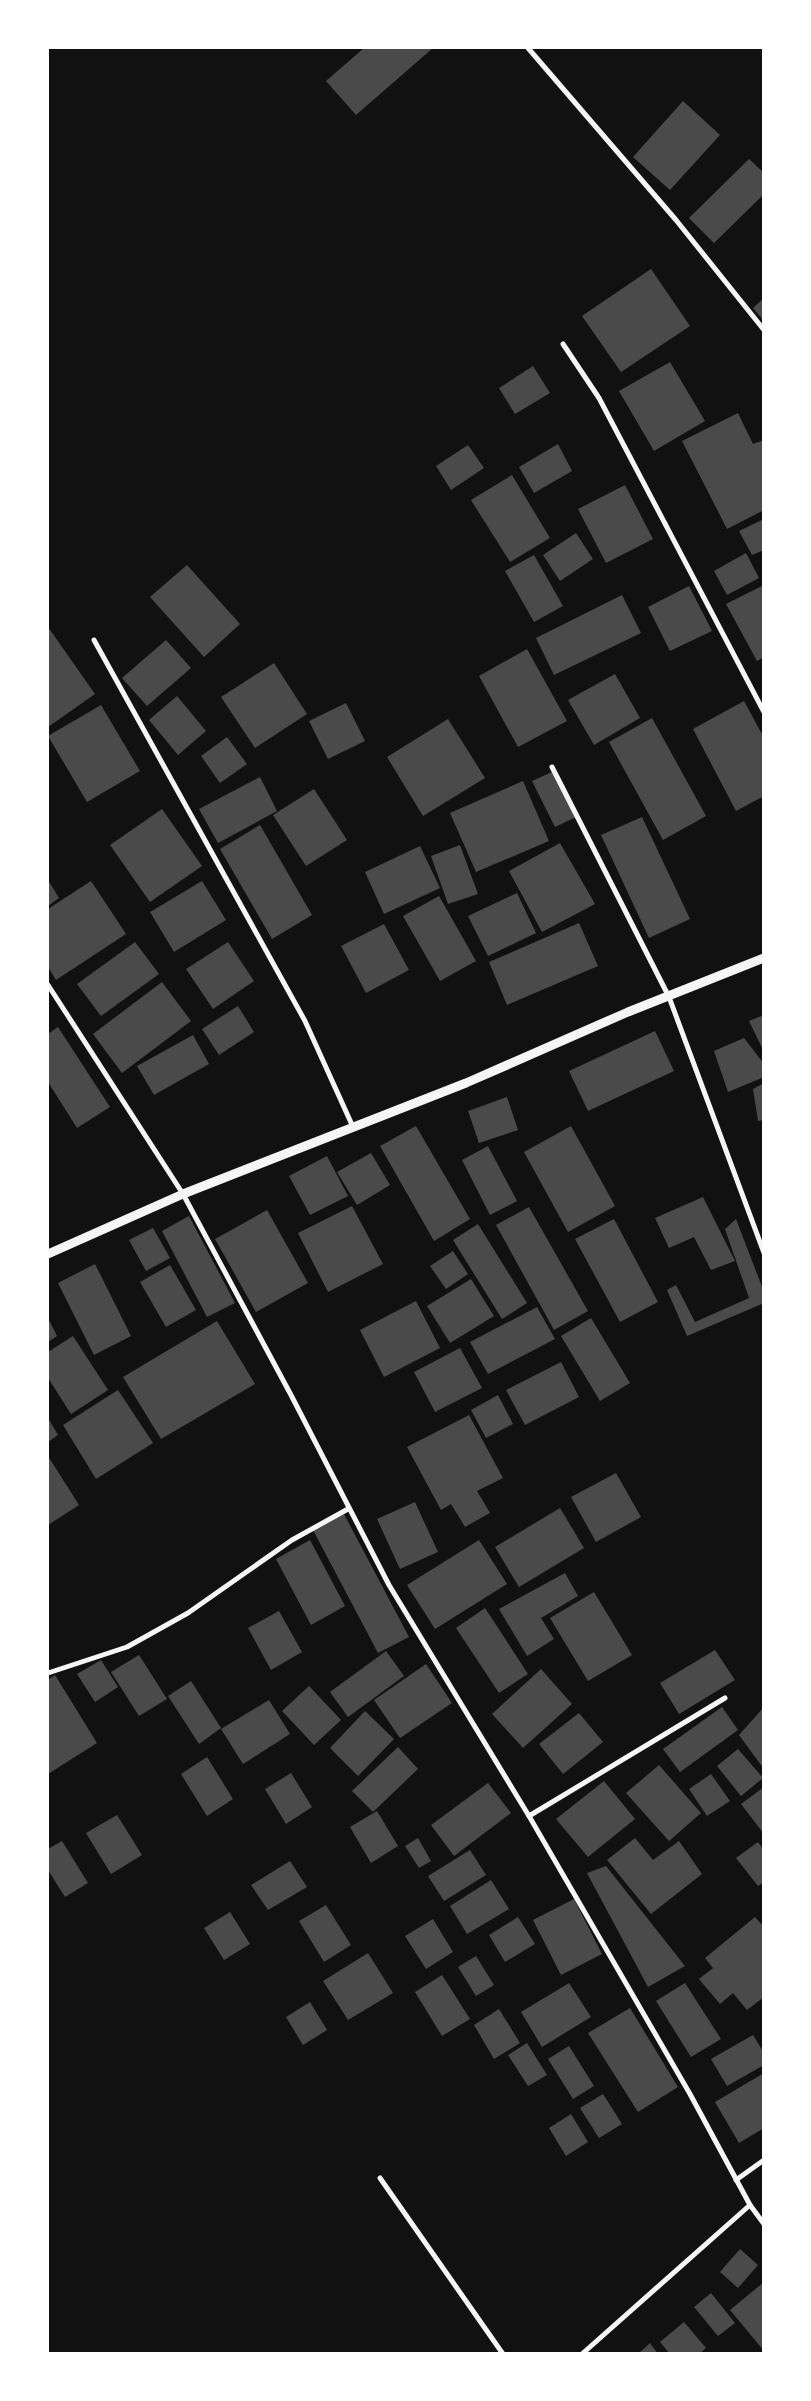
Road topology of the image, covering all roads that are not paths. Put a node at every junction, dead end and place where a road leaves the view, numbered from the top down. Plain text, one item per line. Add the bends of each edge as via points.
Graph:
1 (528, 48) edge
2 (764, 330) edge
3 (563, 344) dead end
4 (94, 640) dead end
5 (764, 712) edge
6 (552, 767) dead end
7 (764, 958) edge
8 (48, 986) edge
9 (669, 998) junction
10 (353, 1127) junction
11 (183, 1194) junction
12 (764, 1253) edge
13 (48, 1254) edge
14 (348, 1509) junction
15 (48, 1673) edge
16 (725, 1698) dead end
17 (529, 1816) junction
18 (764, 2160) edge
19 (380, 2178) dead end
20 (736, 2180) junction
21 (750, 2205) junction
22 (764, 2224) edge
23 (503, 2354) edge
24 (582, 2354) edge

1 - 2 street via 676,220
3 - 5 street via 599,398
4 - 10 street via 305,1021
6 - 9 street
7 - 9 street
8 - 11 street
9 - 10 street via 628,1012 466,1083
9 - 12 street
10 - 11 street
11 - 13 street
11 - 14 street
14 - 15 street via 292,1540 188,1613 128,1647
14 - 17 street via 389,1586
16 - 17 street
17 - 20 street via 690,2094
18 - 20 street
19 - 23 street
20 - 21 street
21 - 22 street
21 - 24 street

